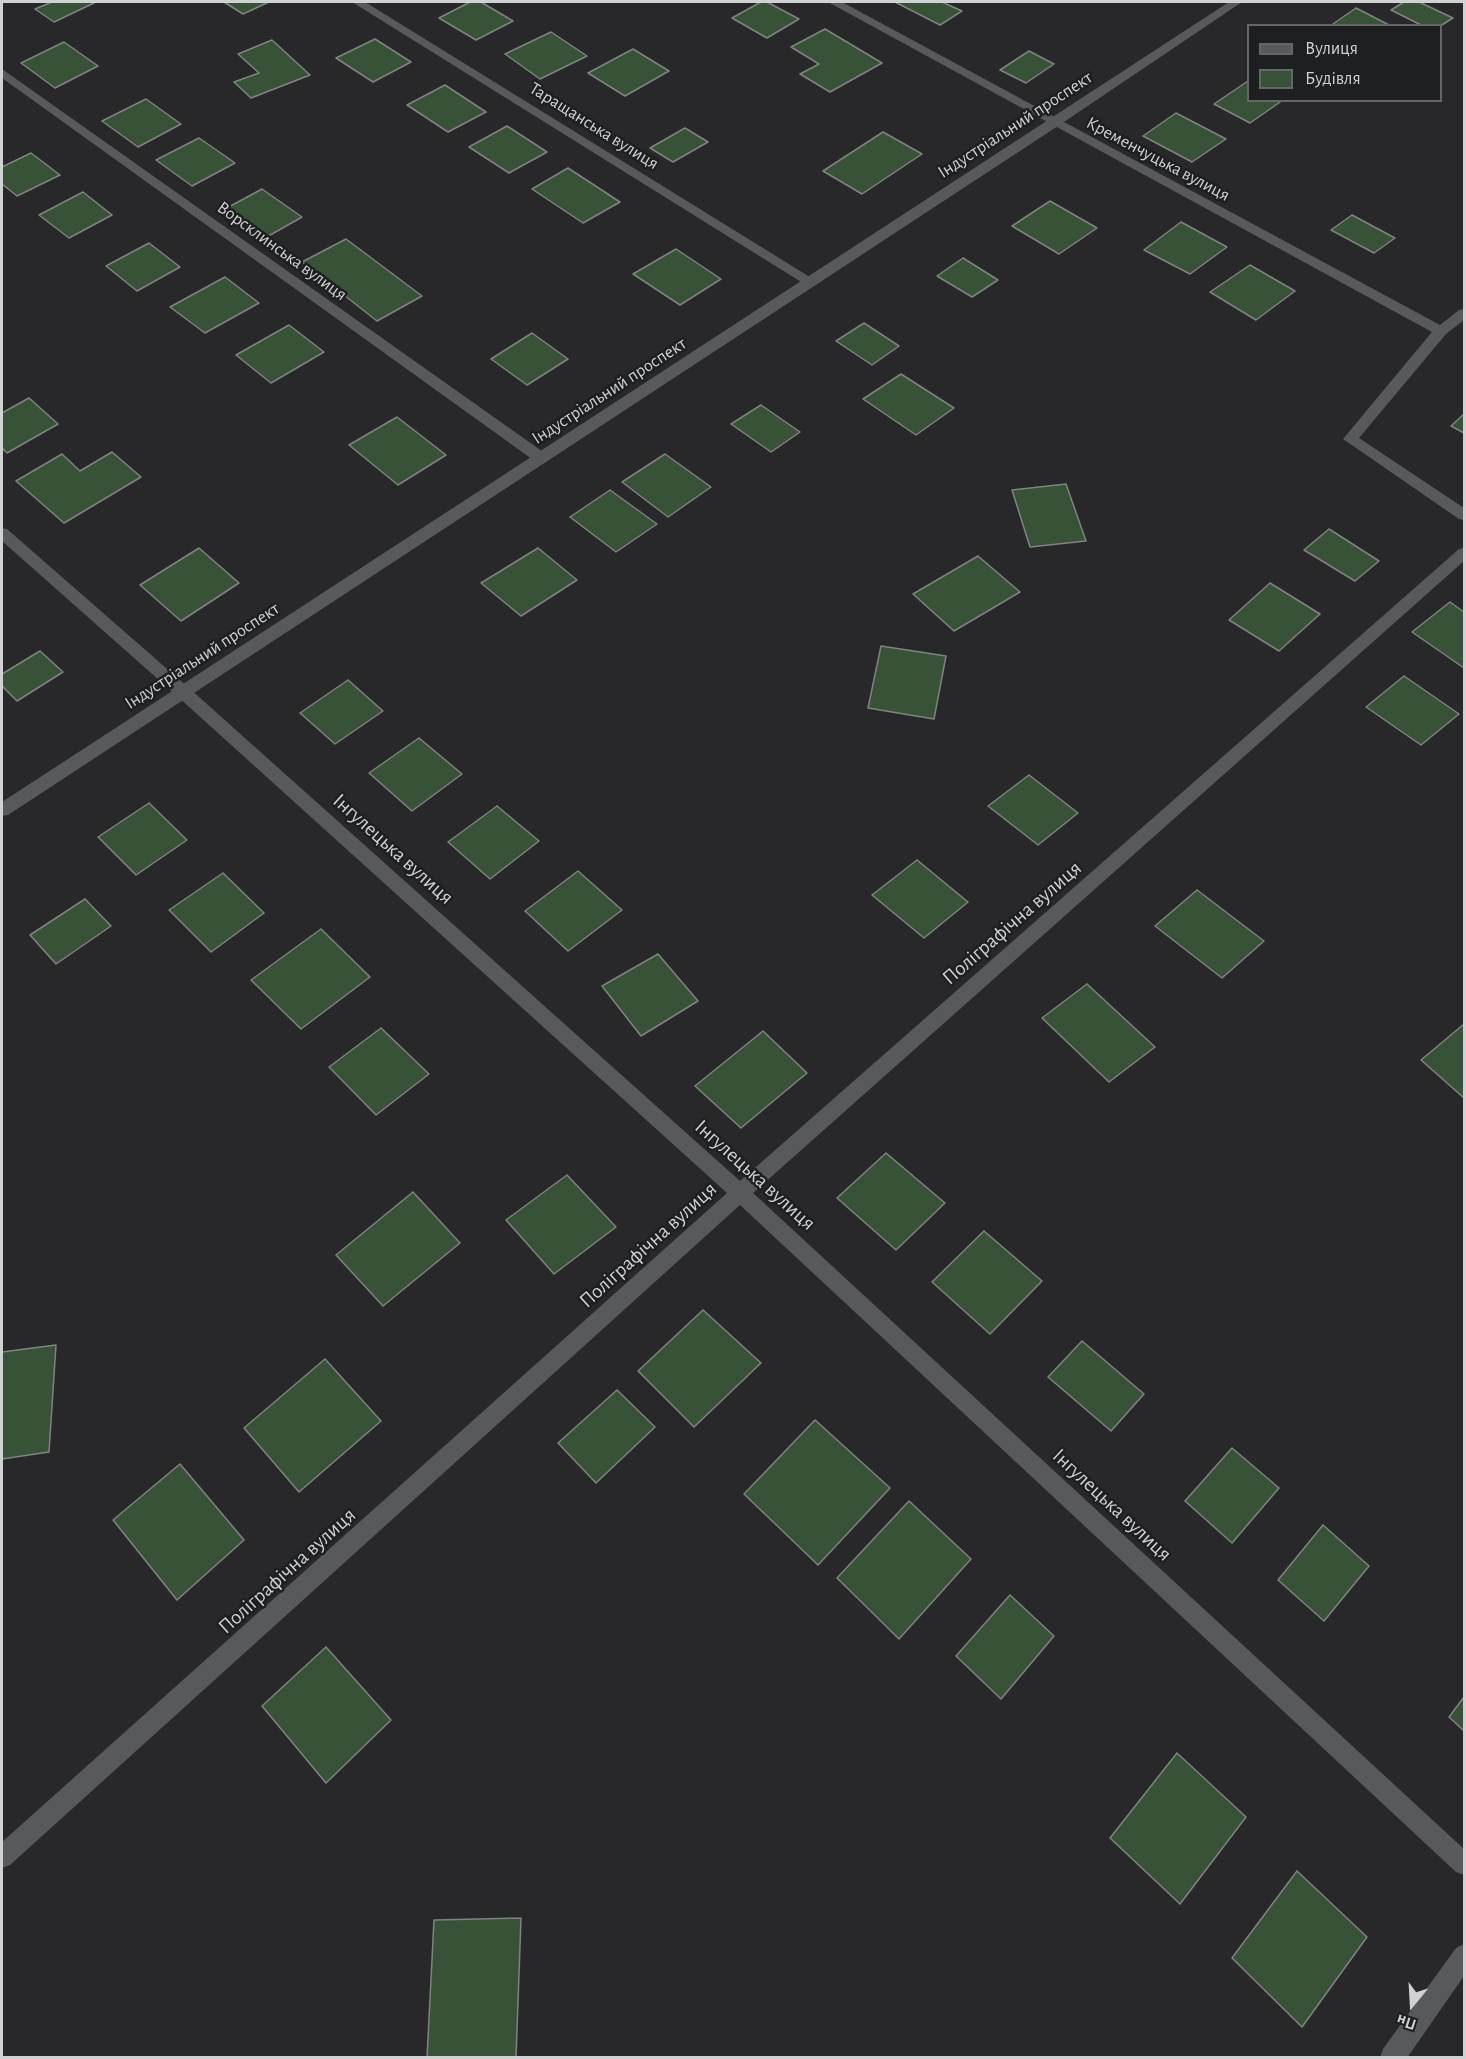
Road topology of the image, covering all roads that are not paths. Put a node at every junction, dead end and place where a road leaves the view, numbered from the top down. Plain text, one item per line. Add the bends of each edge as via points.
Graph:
1 (358, 2) edge
2 (834, 2) edge
3 (1236, 2) edge
4 (2, 73) edge
5 (1054, 123) junction
6 (811, 282) junction
7 (1464, 313) edge
8 (1441, 331) junction
9 (541, 458) junction
10 (1464, 515) edge
11 (2, 532) edge
12 (1464, 553) edge
13 (183, 692) junction
14 (2, 810) edge
15 (740, 1193) junction
16 (2, 1857) edge
17 (1464, 1864) edge
18 (1464, 1956) edge
19 (1392, 2058) edge

1 - 6 street, Таращанська вулиця
2 - 5 street, Кременчуцька вулиця
3 - 5 street, Індустріальний проспект
4 - 9 street, Ворсклинська вулиця
5 - 6 street, Індустріальний проспект
5 - 8 street, Кременчуцька вулиця
6 - 9 street, Індустріальний проспект
7 - 8 street
8 - 10 street via 1350,439
9 - 13 street, Індустріальний проспект
11 - 13 street, Інгулецька вулиця
12 - 15 street, Поліграфічна вулиця
13 - 14 street, Індустріальний проспект
13 - 15 street, Інгулецька вулиця
15 - 16 street, Поліграфічна вулиця
15 - 17 street, Інгулецька вулиця
18 - 19 street

